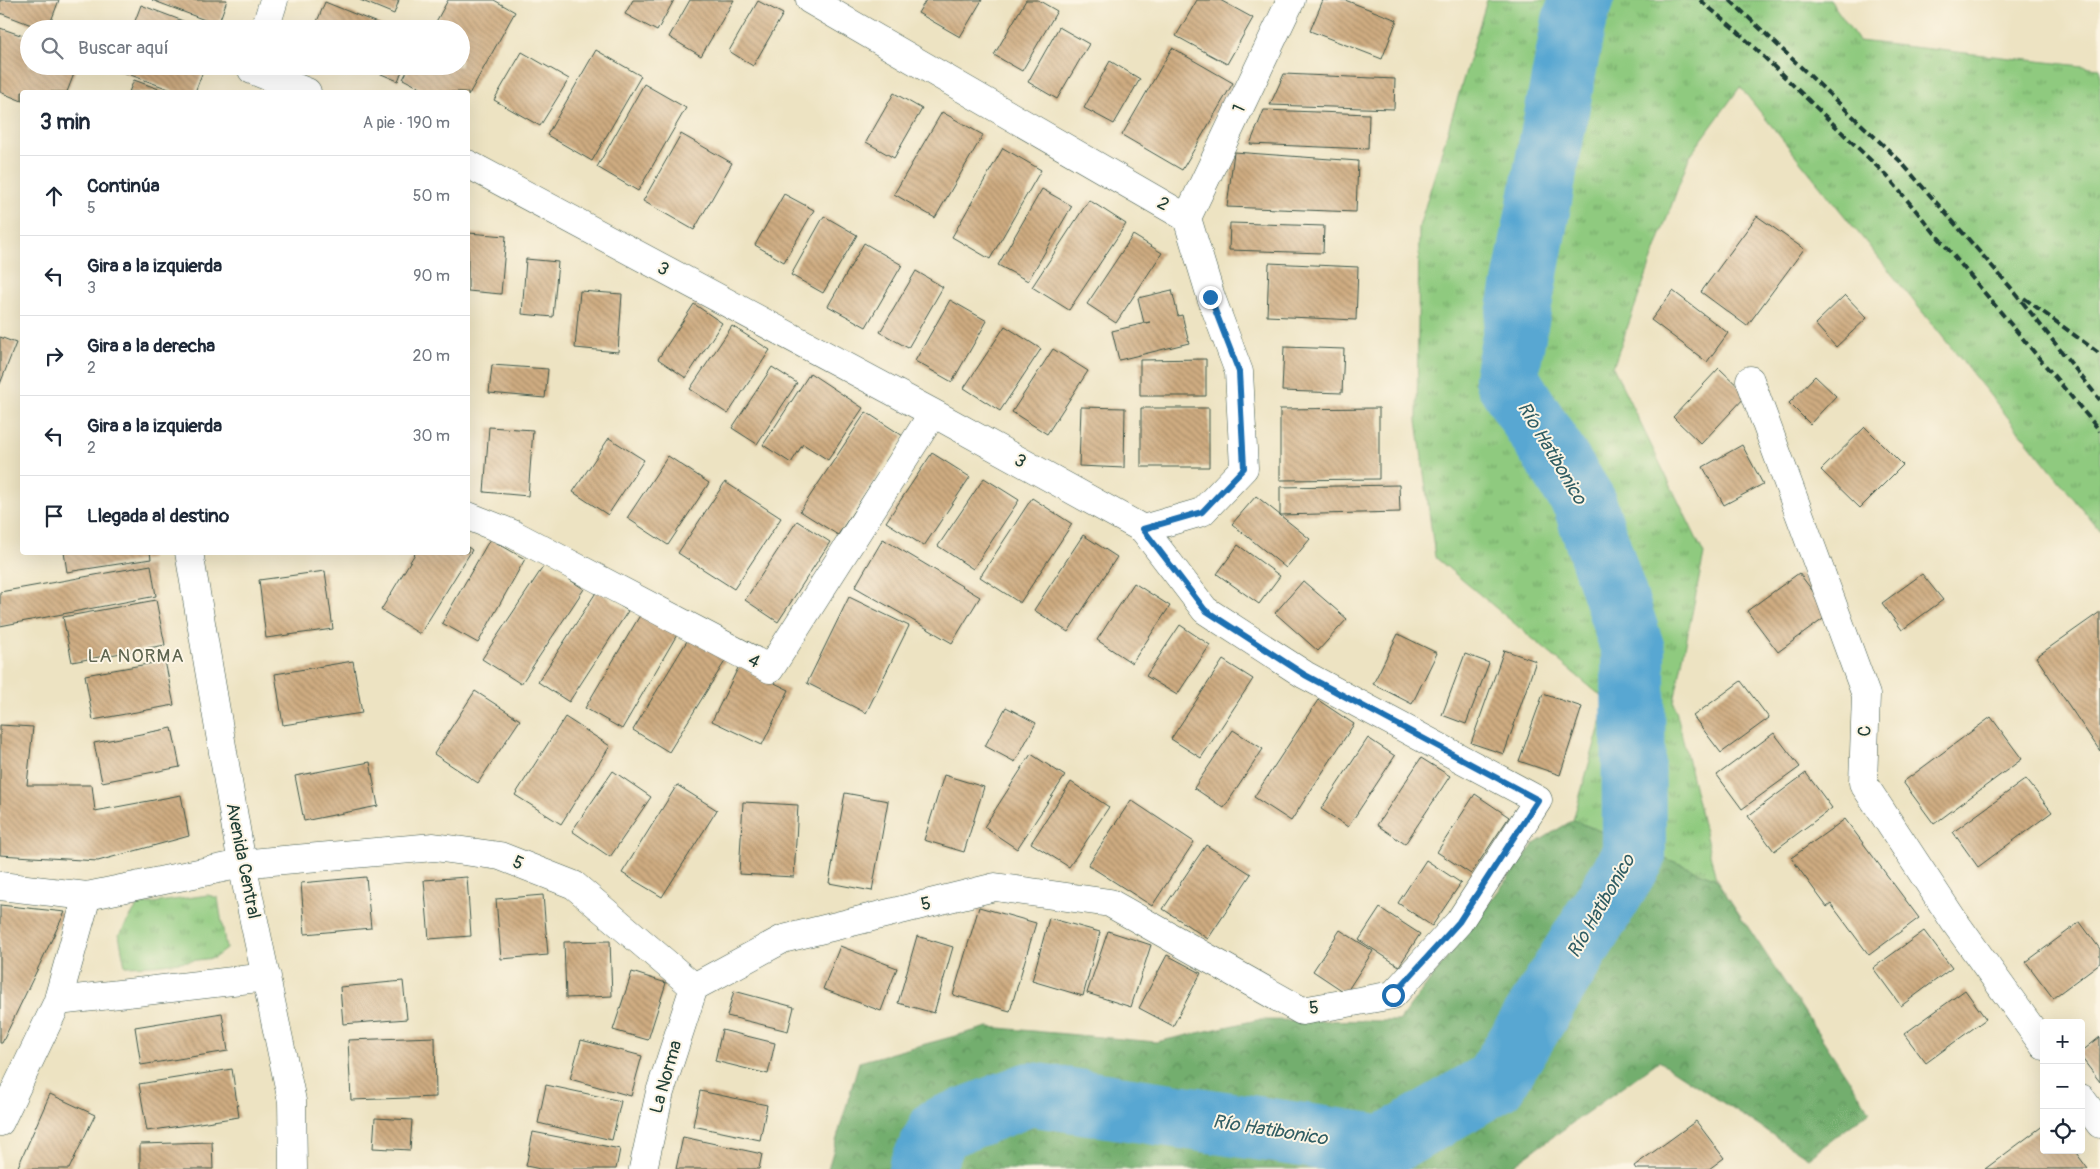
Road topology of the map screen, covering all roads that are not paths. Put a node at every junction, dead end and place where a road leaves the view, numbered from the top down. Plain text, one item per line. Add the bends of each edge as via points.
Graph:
1 (274, 0) edge
2 (810, 0) edge
3 (1291, 0) edge
4 (268, 20) edge
5 (250, 76) edge
6 (300, 90) edge
7 (470, 165) edge
8 (1187, 218) junction
9 (1750, 380) dead end
10 (933, 413) junction
11 (470, 517) edge
12 (1143, 529) junction
13 (190, 555) edge
14 (1538, 800) joint
15 (242, 864) junction
16 (0, 886) edge
17 (87, 896) junction
18 (267, 977) junction
19 (694, 987) junction
20 (58, 1001) junction
21 (2040, 1040) edge
22 (2085, 1103) edge
23 (0, 1122) edge
24 (2100, 1124) edge
25 (293, 1169) edge
26 (643, 1169) edge

1 - 4 street
2 - 8 street, 2
3 - 8 street, 1
5 - 6 street
7 - 10 street, 3
8 - 12 street, 2 via 1210,297 1239,372 1244,468 1202,512
9 - 21 street, C via 1866,695 1863,783 1954,920
10 - 11 street, 4 via 770,669 513,534
10 - 12 street, 3
12 - 14 street, 3 via 1205,610 1305,675
13 - 15 street, Avenida Central
14 - 19 street, 5 via 1459,922 1393,995 1302,1011 1110,903 995,887 783,939
15 - 17 street, 5
15 - 18 street, Avenida Central
15 - 19 street, 5 via 434,847 500,856 574,885
16 - 17 street, 5
17 - 20 street
18 - 20 street
18 - 25 street, Avenida Central via 292,1101
19 - 26 street, La Norma via 660,1092
20 - 23 street
22 - 24 street

